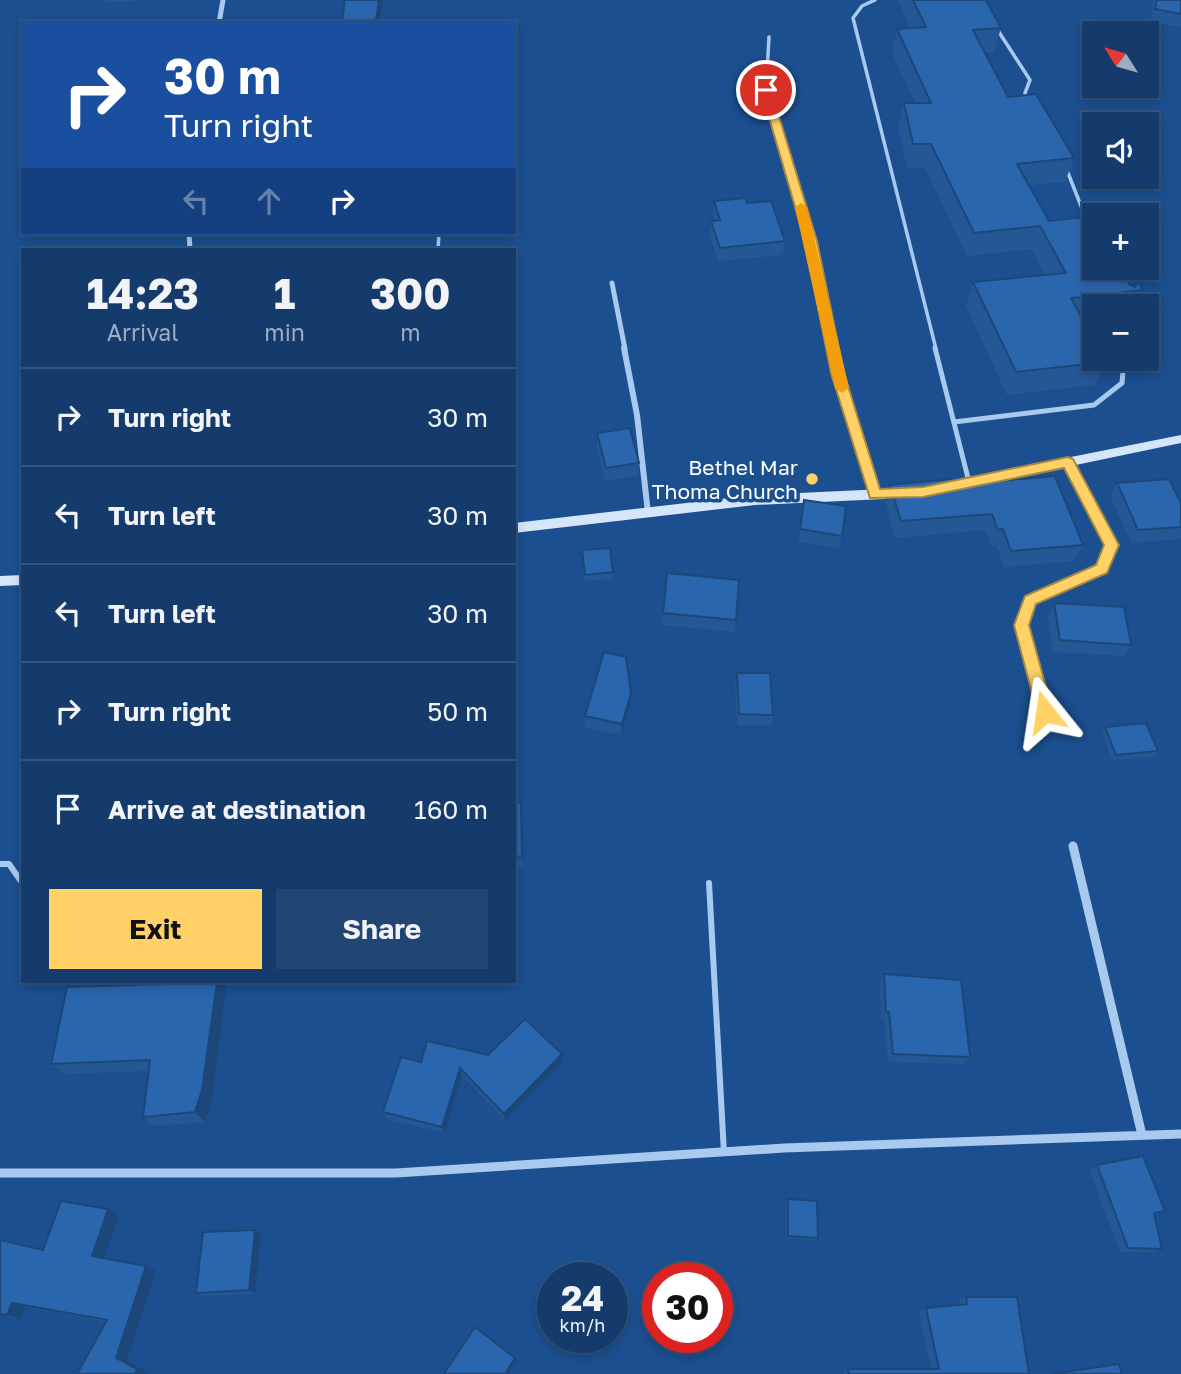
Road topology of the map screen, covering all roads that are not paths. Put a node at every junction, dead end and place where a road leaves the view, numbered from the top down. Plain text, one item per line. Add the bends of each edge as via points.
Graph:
1 (223, 0) edge
2 (875, 0) edge
3 (219, 21) edge
4 (995, 25) edge
5 (769, 37) dead end
6 (1027, 107) edge
7 (1062, 160) edge
8 (1082, 209) edge
9 (612, 284) dead end
10 (1123, 371) edge
11 (954, 422) junction
12 (1181, 439) edge
13 (1068, 462) junction
14 (970, 482) junction
15 (875, 494) junction
16 (648, 513) junction
17 (516, 528) edge
18 (21, 580) edge
19 (0, 581) edge
20 (1045, 712) dead end
21 (1073, 846) dead end
22 (0, 863) edge
23 (21, 881) edge
24 (709, 883) dead end
25 (1181, 1134) edge
26 (1142, 1135) junction
27 (724, 1153) junction
28 (0, 1173) edge

1 - 3 street
2 - 11 lane via 862,6 853,18
4 - 6 lane via 1030,80 1025,93
5 - 15 lane via 766,90 811,241 837,373
7 - 8 lane
9 - 16 street via 637,415
10 - 11 lane via 1122,383 1094,405
11 - 14 lane
12 - 13 street
13 - 14 street
13 - 20 street via 1112,545 1102,569 1030,600 1022,625
14 - 15 street via 928,491
15 - 16 street via 755,500
16 - 17 street
18 - 19 street
21 - 26 street
22 - 23 lane via 9,864
24 - 27 lane
25 - 26 street
26 - 27 street
27 - 28 street via 396,1173

